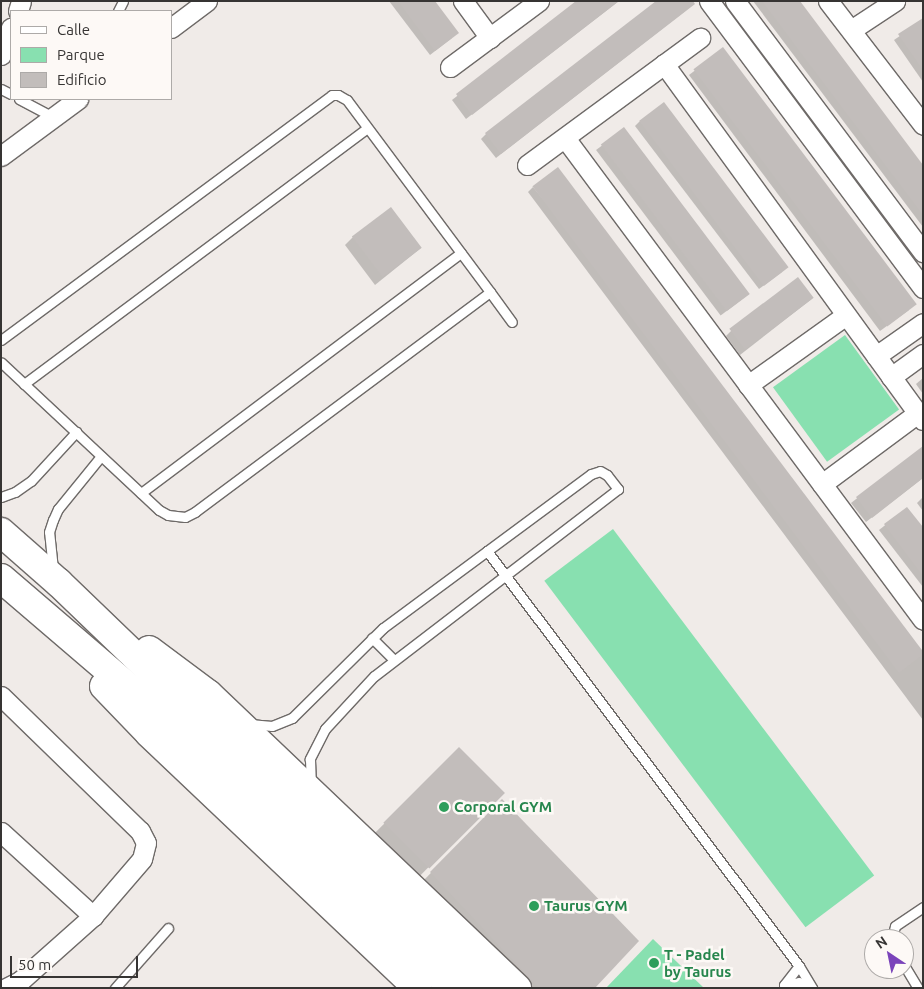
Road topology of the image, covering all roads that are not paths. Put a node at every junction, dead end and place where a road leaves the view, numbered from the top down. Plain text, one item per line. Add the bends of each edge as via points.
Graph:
1 (207, 1) edge
2 (463, 1) edge
3 (539, 1) edge
4 (708, 1) edge
5 (735, 1) edge
6 (828, 1) edge
7 (895, 1) edge
8 (172, 27) edge
9 (851, 30) junction
10 (10, 31) edge
11 (490, 38) junction
12 (700, 38) dead end
13 (1, 55) edge
14 (664, 64) junction
15 (450, 68) dead end
16 (26, 100) edge
17 (67, 106) edge
18 (923, 125) edge
19 (367, 128) junction
20 (565, 138) junction
21 (1, 156) edge
22 (527, 165) dead end
23 (923, 252) edge
24 (461, 253) junction
25 (923, 288) edge
26 (490, 292) junction
27 (846, 315) junction
28 (512, 322) dead end
29 (923, 322) edge
30 (1, 340) edge
31 (923, 354) edge
32 (876, 356) junction
33 (1, 362) edge
34 (891, 377) junction
35 (24, 384) junction
36 (748, 385) junction
37 (920, 417) edge
38 (76, 432) junction
39 (102, 456) junction
40 (822, 484) junction
41 (141, 494) junction
42 (1, 497) edge
43 (1, 532) edge
44 (486, 551) junction
45 (504, 574) junction
46 (1, 579) edge
47 (56, 580) junction
48 (923, 620) edge
49 (372, 638) junction
50 (393, 659) junction
51 (1, 696) edge
52 (229, 714) junction
53 (324, 805) junction
54 (1, 832) edge
55 (323, 851) junction
56 (923, 907) edge
57 (92, 916) junction
58 (168, 928) dead end
59 (894, 929) edge
60 (799, 966) junction
61 (782, 986) edge
62 (6, 988) edge
63 (115, 988) edge
64 (418, 988) edge
65 (454, 988) edge
66 (484, 988) edge
67 (517, 988) edge
68 (812, 988) edge

1 - 8 street
2 - 11 street
3 - 11 street
4 - 25 street
5 - 23 street
6 - 9 street
7 - 9 street
9 - 18 street
10 - 13 street
11 - 15 street
12 - 14 street
14 - 20 street
14 - 27 street
16 - 17 lane
17 - 21 street
19 - 24 lane
19 - 30 lane via 346,100 338,95 328,98
19 - 35 lane
20 - 22 street
20 - 36 street
24 - 26 lane
24 - 41 lane
26 - 28 lane
26 - 41 lane via 195,512 185,516 168,515
27 - 32 street
27 - 36 street
29 - 32 street
31 - 34 street
32 - 34 street
33 - 35 lane
34 - 37 street
35 - 38 lane
36 - 40 street
37 - 40 street
38 - 39 lane
38 - 42 lane via 32,481
39 - 41 lane
39 - 47 lane via 52,520 49,544
40 - 48 street
43 - 47 main road
44 - 45 lane
44 - 45 lane via 590,474 600,472 608,475 618,490
44 - 49 lane
45 - 50 lane
45 - 60 lane
46 - 55 main road
46 - 64 main road via 149,733
47 - 52 main road via 208,694
47 - 55 main road
49 - 50 lane
49 - 52 lane via 292,718 272,726 260,726
50 - 53 lane via 325,729 318,742 310,759 309,773
51 - 57 street via 140,830 146,843 142,859
52 - 53 main road
53 - 67 main road
54 - 57 street
55 - 65 main road
55 - 66 main road
56 - 59 lane
57 - 62 street via 20,981
58 - 63 lane
60 - 61 lane
60 - 68 lane
61 - 68 lane via 799,982

